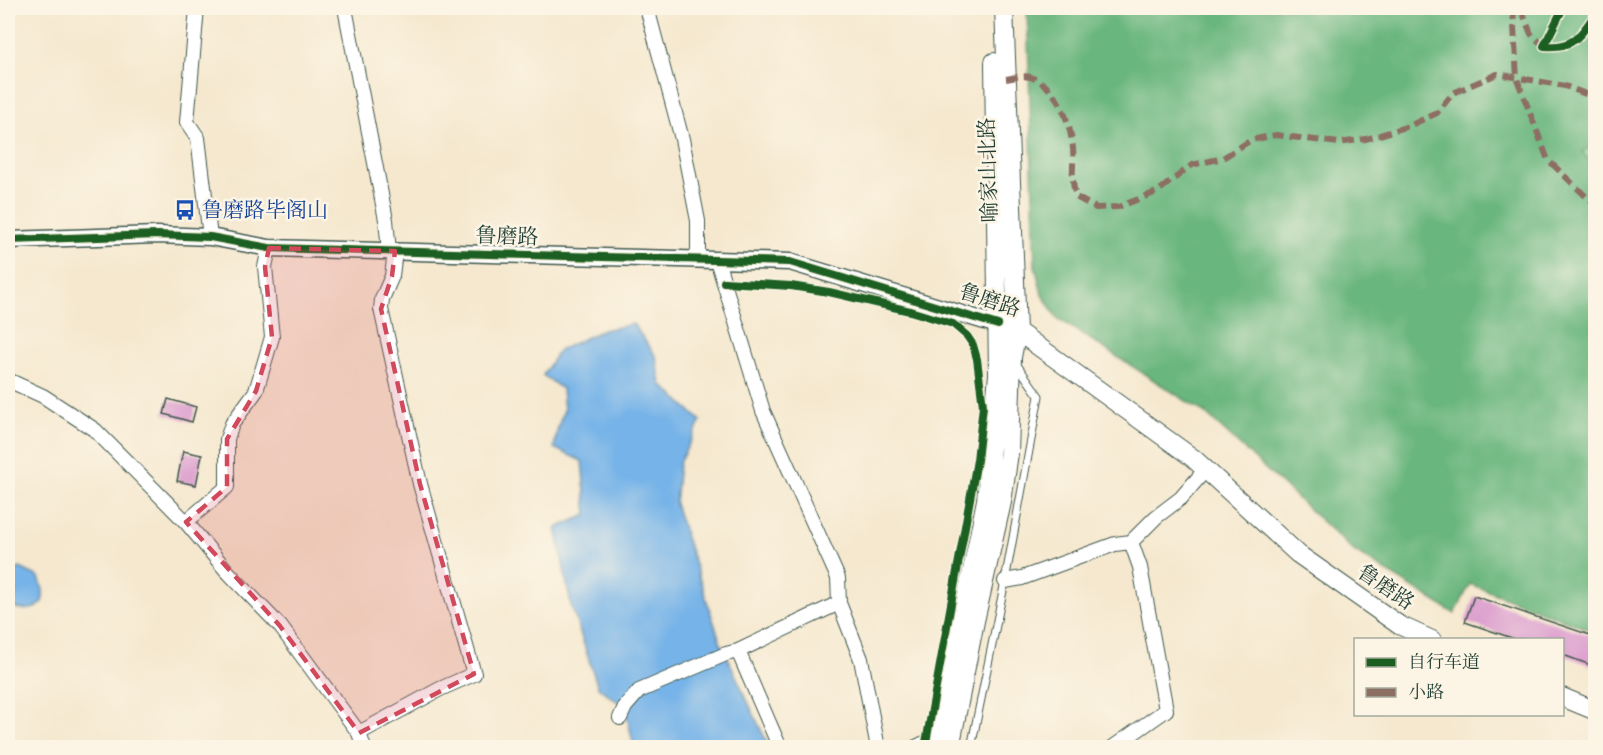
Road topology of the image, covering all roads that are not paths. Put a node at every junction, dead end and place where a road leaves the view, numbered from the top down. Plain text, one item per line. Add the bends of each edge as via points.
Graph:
1 (197, 8) edge
2 (345, 8) edge
3 (647, 8) edge
4 (993, 8) edge
5 (1004, 8) edge
6 (210, 237) junction
7 (8, 240) edge
8 (269, 248) junction
9 (392, 251) junction
10 (698, 259) junction
11 (717, 260) junction
12 (998, 325) junction
13 (1017, 331) junction
14 (1012, 357) junction
15 (8, 380) edge
16 (1206, 469) junction
17 (186, 522) junction
18 (1131, 542) junction
19 (1005, 581) junction
20 (839, 603) junction
21 (1430, 638) edge
22 (738, 651) junction
23 (1564, 697) edge
24 (1596, 711) edge
25 (620, 718) dead end
26 (359, 733) junction
27 (942, 744) edge
28 (364, 747) edge
29 (780, 747) edge
30 (878, 747) edge
31 (914, 747) edge
32 (971, 747) edge
33 (1113, 747) edge

1 - 6 street via 188,122 198,138
2 - 9 street
3 - 10 street via 682,139 698,221
4 - 12 main road, 喻家山北路
5 - 13 main road, 喻家山北路
6 - 7 street, 鲁磨路
6 - 8 street, 鲁磨路
8 - 9 street, 鲁磨路
8 - 17 street via 265,267 272,337 256,391 232,424 227,487
9 - 10 street, 鲁磨路
9 - 26 street via 392,276 381,309 420,484 474,674
10 - 11 street, 鲁磨路
11 - 12 street, 鲁磨路 via 790,262
11 - 20 street via 763,411 838,578
12 - 13 main road, 鲁磨路
12 - 27 main road, 喻家山北路 via 998,375 986,500
13 - 14 main road, 喻家山北路
13 - 16 main road, 鲁磨路
14 - 19 lane via 1039,396
14 - 27 main road, 喻家山北路 via 1009,453 1002,502
15 - 17 street via 43,396 95,430
16 - 18 street via 1181,498
16 - 21 main road, 鲁磨路 via 1298,554 1399,625
17 - 26 street via 227,572 280,626
18 - 19 street
18 - 33 street via 1140,567 1166,710
19 - 32 lane
20 - 22 street
20 - 30 street via 861,659
22 - 25 street via 639,691 624,707
22 - 29 street
23 - 24 main road
26 - 28 street
27 - 31 street

